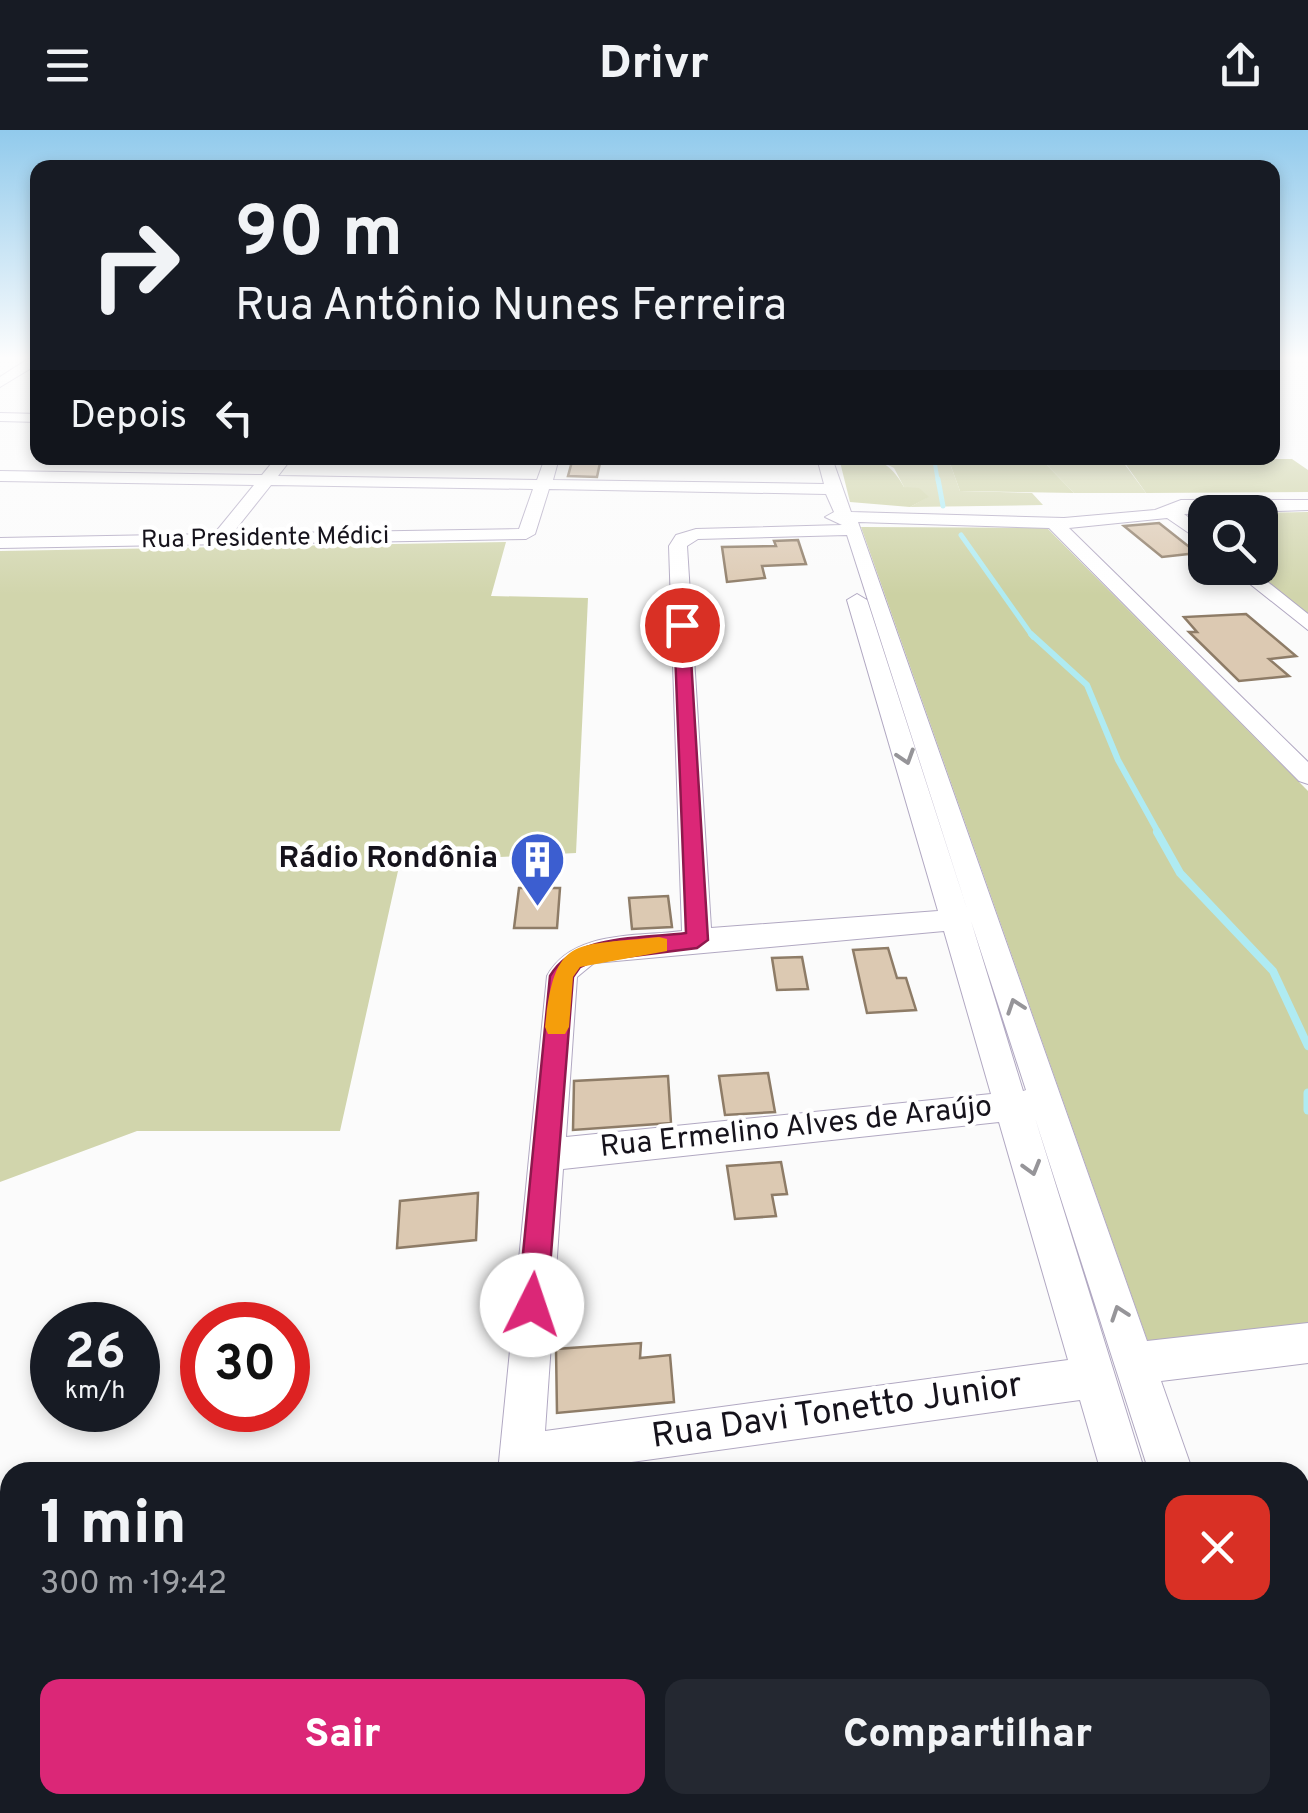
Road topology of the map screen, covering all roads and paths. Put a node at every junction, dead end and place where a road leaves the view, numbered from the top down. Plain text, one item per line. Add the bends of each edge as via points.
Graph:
1 (278, 465) edge
2 (550, 465) edge
3 (827, 465) edge
4 (0, 476) edge
5 (265, 481) junction
6 (544, 484) junction
7 (1278, 504) edge
8 (1308, 504) edge
9 (1188, 505) edge
10 (1188, 508) edge
11 (1172, 513) junction
12 (839, 514) junction
13 (976, 518) junction
14 (1053, 522) junction
15 (1188, 526) edge
16 (218, 540) junction
17 (0, 543) edge
18 (1260, 585) edge
19 (1308, 624) edge
20 (1308, 776) edge
21 (958, 920) junction
22 (697, 940) junction
23 (1030, 1104) junction
24 (544, 1154) junction
25 (1308, 1344) edge
26 (1136, 1363) junction
27 (1093, 1377) junction
28 (520, 1462) edge
29 (533, 1462) edge
30 (1121, 1462) edge
31 (1168, 1462) edge

1 - 5 street
2 - 6 street
3 - 12 street
4 - 5 street
5 - 6 street
5 - 16 street
6 - 12 street
6 - 16 street, Rua Presidente Médici via 529,534
7 - 8 street
9 - 13 street
10 - 11 street
11 - 14 street
11 - 15 street
12 - 13 street
12 -> 21 street
12 - 22 street via 704,534 678,546
23 -> 12 street
13 - 14 street
14 - 20 street
16 - 17 street, Rua Presidente Médici
18 - 19 street
21 - 22 street
21 - 23 street
22 - 24 street via 572,961 562,976
23 - 24 street, Rua Ermelino Alves de Araújo
26 -> 23 street
23 -> 27 street
24 - 28 street
25 - 26 street
26 - 31 street
27 - 29 street, Rua Davi Tonetto Junior
27 - 30 street

